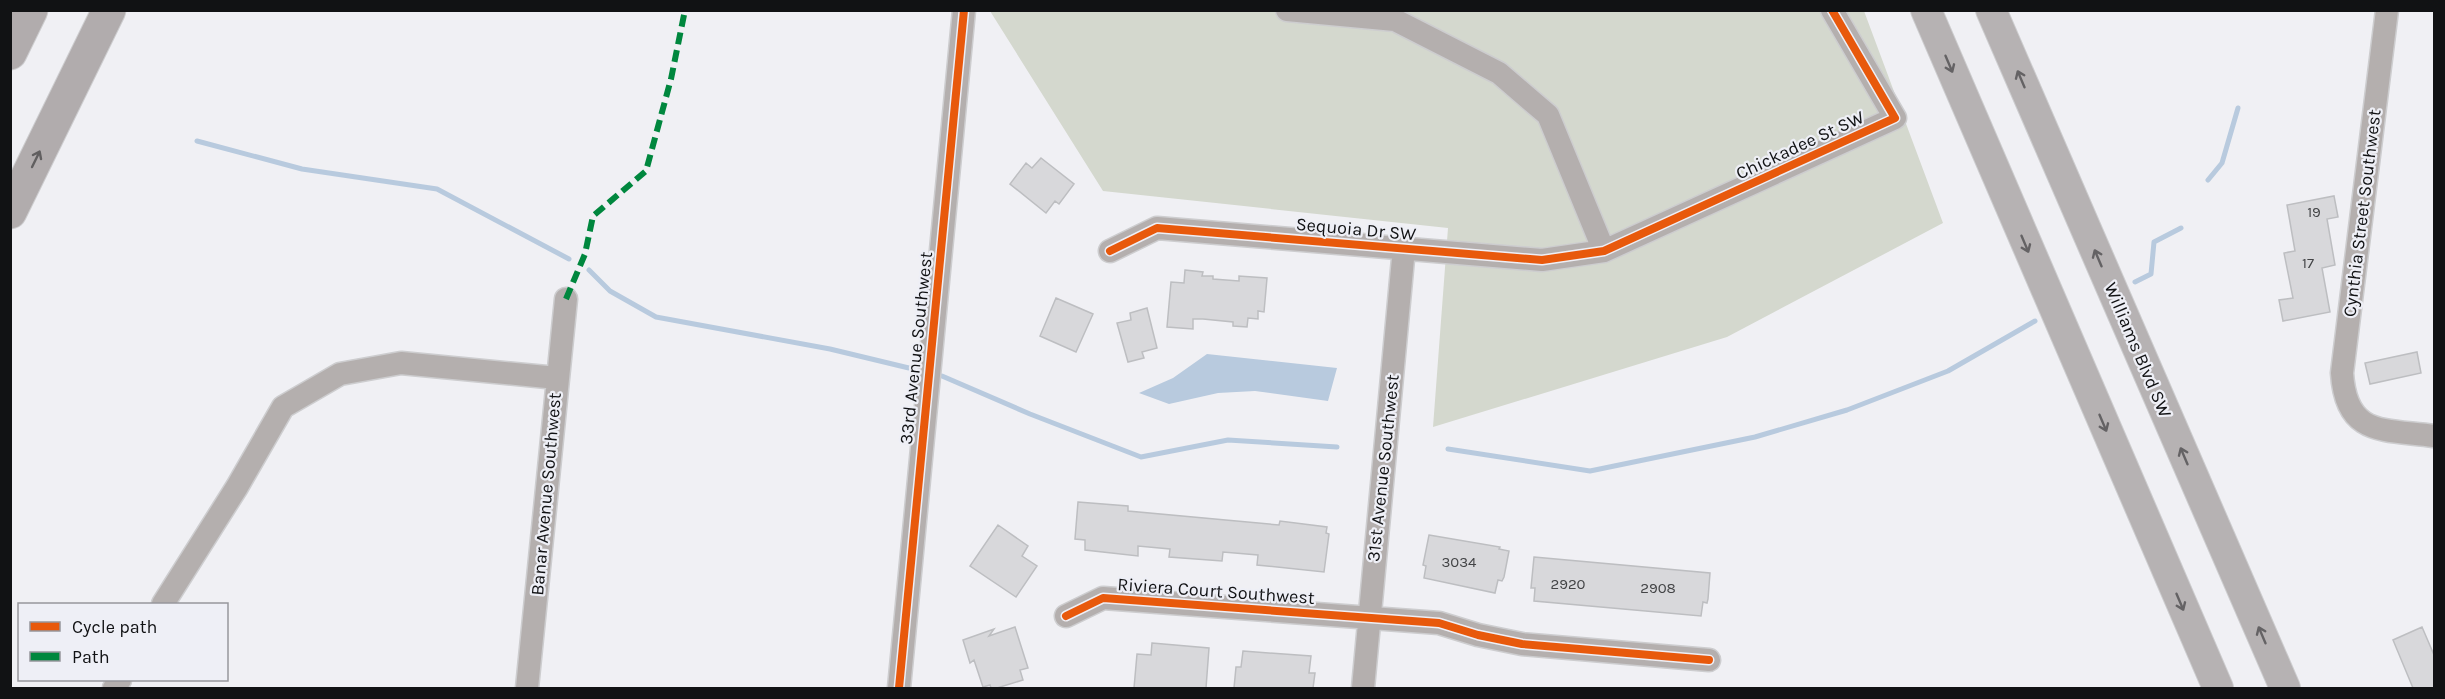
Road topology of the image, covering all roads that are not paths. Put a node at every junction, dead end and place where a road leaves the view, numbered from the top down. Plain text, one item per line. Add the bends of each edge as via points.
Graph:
1 (31, 10) edge
2 (109, 10) edge
3 (964, 10) edge
4 (1287, 10) edge
5 (1832, 10) edge
6 (1926, 10) edge
7 (1991, 10) edge
8 (2387, 10) edge
9 (10, 53) edge
10 (10, 212) edge
11 (1404, 248) junction
12 (1110, 251) dead end
13 (1604, 251) junction
14 (566, 299) dead end
15 (557, 378) junction
16 (2434, 436) edge
17 (164, 603) edge
18 (1066, 616) dead end
19 (1369, 618) junction
20 (1708, 660) dead end
21 (527, 688) edge
22 (899, 688) edge
23 (1363, 688) edge
24 (2218, 688) edge
25 (2285, 688) edge

1 - 9 highway
10 -> 2 highway
3 - 22 street, 33rd Avenue Southwest
4 - 13 street via 1395,20 1499,73 1548,115
5 - 13 street, Chickadee St SW via 1895,118
6 -> 24 main road
25 -> 7 main road, Williams Blvd SW
8 - 16 street, Cynthia Street Southwest via 2343,390 2353,414 2368,426
11 - 12 street, Sequoia Dr SW via 1157,228
11 - 13 street, Sequoia Dr SW via 1542,260
11 - 19 street, 31st Avenue Southwest
14 - 15 street, Banar Avenue Southwest
15 - 17 street via 401,363 340,374 284,407
15 - 21 street, Banar Avenue Southwest
18 - 19 street, Riviera Court Southwest via 1103,598
19 - 20 street, Riviera Court Southwest via 1438,623 1522,644
19 - 23 street, 31st Avenue Southwest

